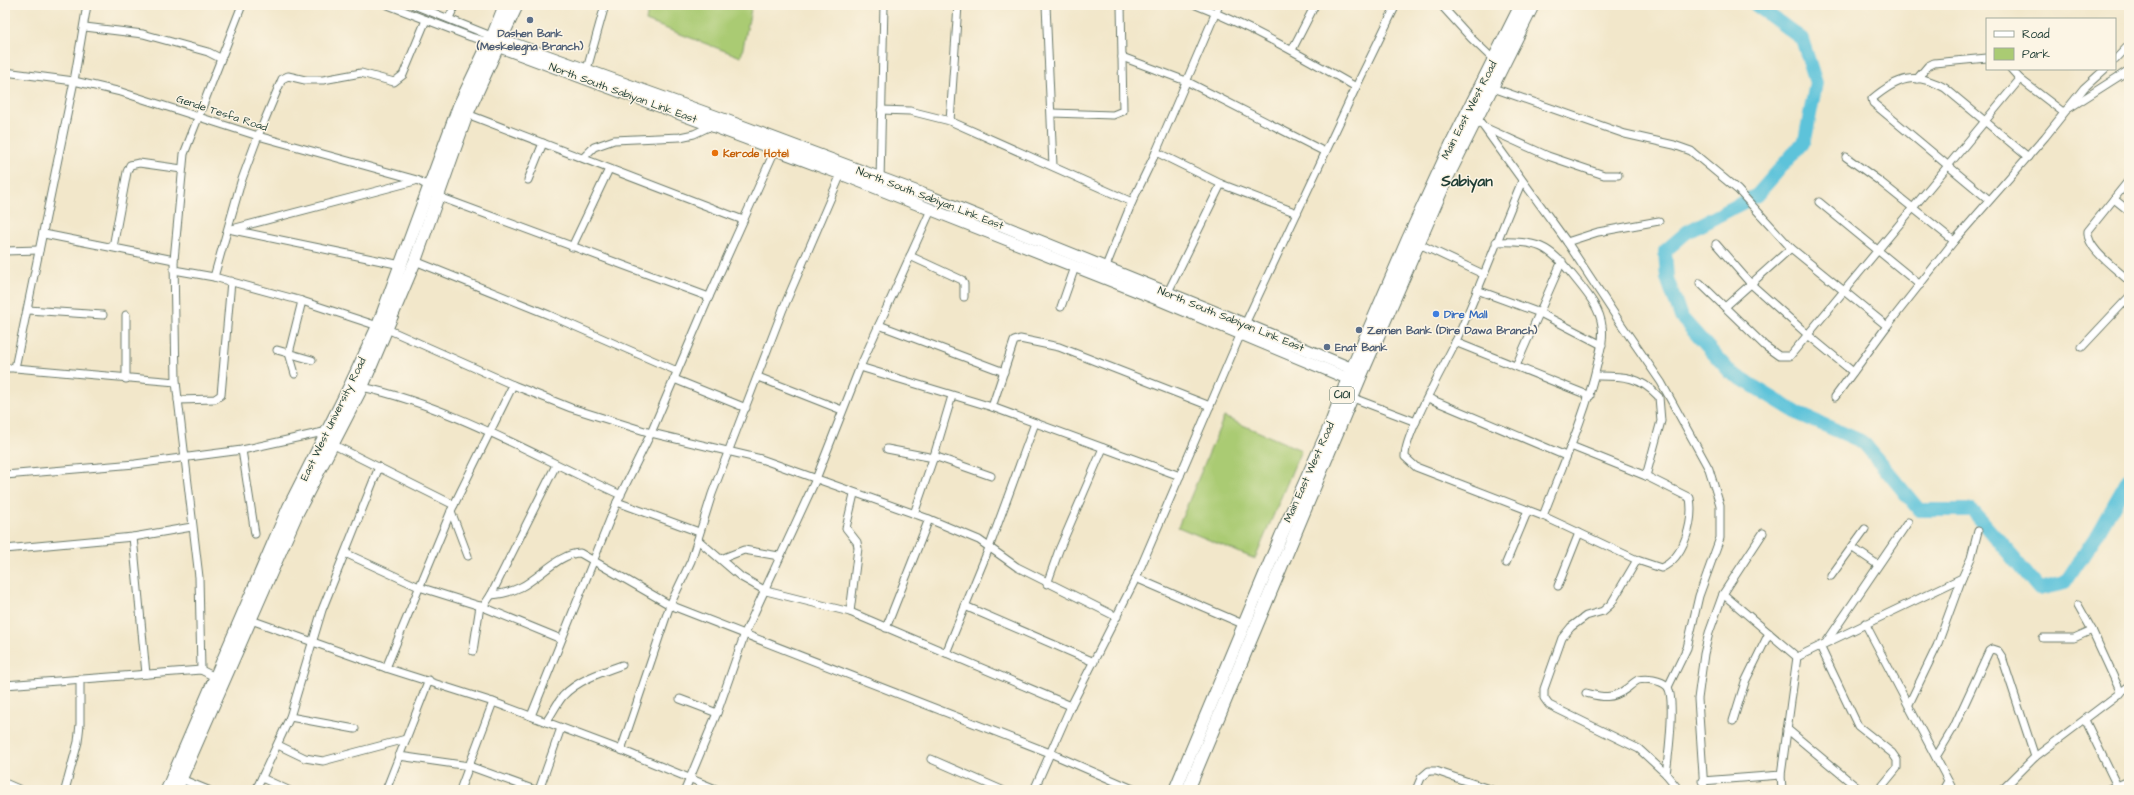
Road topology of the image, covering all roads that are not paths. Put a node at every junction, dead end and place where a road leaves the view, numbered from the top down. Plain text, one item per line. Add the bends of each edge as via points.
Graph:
1 (88, 5) edge
2 (242, 5) edge
3 (388, 5) edge
4 (414, 5) edge
5 (454, 5) edge
6 (505, 5) edge
7 (516, 5) edge
8 (605, 5) edge
9 (884, 5) edge
10 (958, 5) edge
11 (1046, 5) edge
12 (1121, 5) edge
13 (1196, 5) edge
14 (1219, 5) edge
15 (1315, 5) edge
16 (1396, 5) edge
17 (1441, 5) edge
18 (1528, 6) edge
19 (1216, 13) junction
20 (449, 18) junction
21 (426, 20) junction
22 (85, 27) junction
23 (495, 41) junction
24 (2129, 45) edge
25 (1292, 50) junction
26 (1122, 57) junction
27 (220, 58) junction
28 (1986, 58) edge
29 (2116, 59) edge
30 (1498, 64) junction
31 (587, 69) junction
32 (2012, 70) edge
33 (2104, 70) edge
34 (2129, 70) edge
35 (5, 72) edge
36 (1917, 79) junction
37 (2020, 79) junction
38 (74, 81) junction
39 (1186, 81) junction
40 (1356, 87) junction
41 (1493, 88) junction
42 (881, 110) junction
43 (2063, 112) junction
44 (1052, 113) junction
45 (467, 114) junction
46 (199, 117) junction
47 (950, 121) junction
48 (1985, 121) junction
49 (1481, 123) junction
50 (711, 126) junction
51 (746, 134) junction
52 (258, 136) junction
53 (543, 143) junction
54 (775, 150) junction
55 (1156, 152) junction
56 (1325, 152) junction
57 (1846, 157) dead end
58 (2028, 157) junction
59 (584, 158) junction
60 (1053, 166) junction
61 (1947, 166) junction
62 (182, 169) junction
63 (609, 169) junction
64 (841, 174) junction
65 (1618, 175) dead end
66 (417, 180) junction
67 (528, 180) dead end
68 (2129, 180) edge
69 (1522, 181) junction
70 (1221, 184) junction
71 (880, 185) junction
72 (433, 192) junction
73 (1988, 199) junction
74 (2114, 199) junction
75 (1132, 202) junction
76 (1818, 202) dead end
77 (1913, 208) junction
78 (931, 210) junction
79 (2129, 211) edge
80 (1297, 213) junction
81 (743, 220) junction
82 (1659, 221) dead end
83 (230, 229) junction
84 (44, 234) junction
85 (1408, 239) junction
86 (1954, 241) junction
87 (1496, 242) junction
88 (1567, 242) junction
89 (1419, 244) junction
90 (1716, 244) dead end
91 (113, 247) junction
92 (572, 247) junction
93 (1790, 248) junction
94 (39, 250) junction
95 (1878, 250) junction
96 (5, 251) edge
97 (910, 256) junction
98 (174, 260) junction
99 (415, 261) junction
100 (1562, 261) junction
101 (401, 265) junction
102 (1075, 267) junction
103 (174, 270) junction
104 (1103, 273) junction
105 (1483, 274) junction
106 (214, 277) junction
107 (2129, 281) edge
108 (231, 282) junction
109 (1700, 283) dead end
110 (1751, 284) junction
111 (1920, 285) junction
112 (1477, 290) junction
113 (1168, 292) junction
114 (1842, 292) junction
115 (2129, 296) edge
116 (709, 297) junction
117 (964, 297) dead end
118 (302, 301) junction
119 (1061, 307) dead end
120 (1725, 307) junction
121 (28, 310) junction
122 (1540, 313) junction
123 (103, 315) dead end
124 (126, 315) dead end
125 (879, 325) junction
126 (1887, 326) junction
127 (383, 327) junction
128 (1243, 328) junction
129 (1807, 334) junction
130 (1455, 342) junction
131 (1602, 345) junction
132 (2082, 347) dead end
133 (277, 350) dead end
134 (289, 353) junction
135 (312, 360) dead end
136 (1516, 366) junction
137 (860, 367) junction
138 (5, 368) edge
139 (15, 368) junction
140 (677, 372) junction
141 (1004, 372) junction
142 (1853, 372) junction
143 (295, 374) dead end
144 (1355, 376) junction
145 (1594, 376) junction
146 (758, 377) junction
147 (126, 379) junction
148 (674, 379) junction
149 (176, 382) junction
150 (513, 385) junction
151 (362, 387) junction
152 (952, 396) junction
153 (1590, 396) junction
154 (1835, 397) dead end
155 (1353, 398) junction
156 (1428, 398) junction
157 (178, 400) junction
158 (1210, 406) junction
159 (992, 407) junction
160 (746, 408) junction
161 (842, 410) junction
162 (1416, 422) junction
163 (1035, 423) junction
164 (1335, 428) junction
165 (489, 431) junction
166 (650, 433) junction
167 (328, 438) junction
168 (1571, 446) junction
169 (1103, 448) junction
170 (887, 449) dead end
171 (242, 450) junction
172 (730, 452) junction
173 (1566, 456) junction
174 (184, 457) junction
175 (934, 457) junction
176 (556, 465) junction
177 (379, 466) junction
178 (5, 475) edge
179 (991, 476) dead end
180 (1180, 476) junction
181 (1646, 476) junction
182 (816, 479) junction
183 (854, 494) junction
184 (621, 495) junction
185 (617, 502) junction
186 (453, 508) junction
187 (1528, 510) junction
188 (914, 514) junction
189 (1543, 516) junction
190 (929, 519) junction
191 (1908, 522) dead end
192 (192, 527) junction
193 (1865, 529) dead end
194 (1978, 531) dead end
195 (699, 532) junction
196 (1580, 533) junction
197 (1763, 533) dead end
198 (254, 534) dead end
199 (133, 537) junction
200 (698, 540) junction
201 (989, 548) junction
202 (1853, 548) junction
203 (5, 549) edge
204 (345, 553) junction
205 (468, 556) dead end
206 (779, 556) junction
207 (721, 559) junction
208 (594, 560) junction
209 (1637, 560) junction
210 (1506, 563) dead end
211 (1878, 565) junction
212 (1831, 576) dead end
213 (1136, 578) junction
214 (1962, 578) junction
215 (1047, 584) junction
216 (1558, 586) dead end
217 (418, 587) junction
218 (766, 591) junction
219 (1265, 591) junction
220 (1723, 594) junction
221 (491, 595) junction
222 (670, 605) junction
223 (482, 606) junction
224 (965, 606) junction
225 (2078, 606) dead end
226 (850, 612) junction
227 (1118, 617) junction
228 (251, 620) junction
229 (1865, 623) junction
230 (1245, 625) junction
231 (886, 628) junction
232 (2092, 630) junction
233 (745, 633) junction
234 (1769, 633) junction
235 (2043, 638) dead end
236 (561, 639) junction
237 (312, 641) junction
238 (1244, 641) junction
239 (1823, 644) junction
240 (473, 651) dead end
241 (946, 654) junction
242 (1796, 657) junction
243 (1094, 662) junction
244 (622, 665) dead end
245 (386, 668) junction
246 (201, 670) junction
247 (146, 674) junction
248 (215, 678) junction
249 (80, 679) junction
250 (429, 680) junction
251 (5, 685) edge
252 (2129, 686) edge
253 (1668, 687) junction
254 (1586, 693) dead end
255 (2121, 693) junction
256 (680, 699) dead end
257 (493, 702) junction
258 (1909, 704) junction
259 (1071, 706) junction
260 (717, 713) junction
261 (531, 716) junction
262 (290, 718) junction
263 (2085, 720) junction
264 (1733, 721) dead end
265 (546, 722) junction
266 (561, 728) junction
267 (355, 729) dead end
268 (1787, 729) junction
269 (406, 739) junction
270 (278, 745) junction
271 (621, 750) junction
272 (1050, 753) junction
273 (399, 756) junction
274 (1936, 757) junction
275 (2035, 757) junction
276 (931, 759) dead end
277 (469, 766) junction
278 (1666, 774) junction
279 (1781, 774) junction
280 (262, 778) junction
281 (690, 778) junction
282 (1702, 781) junction
283 (1948, 781) junction
284 (2129, 781) edge
285 (5, 783) edge
286 (179, 784) edge
287 (2118, 788) edge
288 (21, 790) edge
289 (65, 790) edge
290 (167, 790) edge
291 (208, 790) edge
292 (256, 790) edge
293 (288, 790) edge
294 (386, 790) edge
295 (460, 790) edge
296 (535, 790) edge
297 (540, 790) edge
298 (685, 790) edge
299 (718, 790) edge
300 (1002, 790) edge
301 (1034, 790) edge
302 (1135, 790) edge
303 (1175, 790) edge
304 (1188, 790) edge
305 (1416, 790) edge
306 (1492, 790) edge
307 (1679, 790) edge
308 (1704, 790) edge
309 (1782, 790) edge
310 (1860, 790) edge
311 (1879, 790) edge
312 (1943, 790) edge
313 (1953, 790) edge
314 (2002, 790) edge
315 (2107, 790) edge

1 - 22 street
2 - 27 street
3 - 21 street, North South Sabiyan Link East
4 - 20 street, North South Sabiyan Link East
5 - 20 street
6 - 23 main road, East West University Road
7 - 23 main road, East West University Road
8 - 31 street
9 - 42 street
10 - 47 street
11 - 44 street
12 - 26 street
13 - 19 street
14 - 19 street
15 - 25 street
16 - 40 street
17 - 30 street
18 - 30 main road, Main East West Road / C101
19 - 25 street
19 - 39 street
20 - 23 street, North South Sabiyan Link East
21 - 23 street, North South Sabiyan Link East
21 - 52 street via 403,75 398,80 389,81 361,73 323,80 284,76
22 - 27 street via 143,34 208,52
22 - 38 street
23 - 31 main road, North South Sabiyan Link East
23 - 45 main road, East West University Road
23 - 50 main road, North South Sabiyan Link East
23 - 72 main road, East West University Road via 459,106
24 - 29 street
25 - 40 street
26 - 39 street
26 - 44 street via 1123,112 1113,115
27 - 46 street
28 - 36 street via 1934,62
30 - 41 main road, Main East West Road / C101
30 - 85 main road, Main East West Road / C101 via 1451,146
31 - 51 main road, North South Sabiyan Link East
32 - 37 street
33 - 43 street
34 - 43 street
35 - 38 street, Gende Tesfa Road
36 - 48 street via 1931,80 1945,88
36 - 61 street via 1906,79 1890,85 1872,101
37 - 43 street
37 - 48 street
38 - 46 street, Gende Tesfa Road via 121,92
38 - 84 street
39 - 55 street
39 - 56 street
40 - 56 street
41 - 49 main road, Main East West Road / C101
41 - 93 street via 1625,134 1683,148 1697,156 1738,190
42 - 47 street via 910,111
42 - 71 street
43 - 58 street
44 - 60 street
45 - 53 street
45 - 72 main road, East West University Road
46 - 52 street, Gende Tesfa Road
46 - 62 street via 188,143
47 - 60 street
48 - 58 street
48 - 61 street
49 - 65 street via 1548,156 1604,175
49 - 69 street
49 - 89 main road, Main East West Road / C101 via 1446,180
50 - 51 main road, North South Sabiyan Link East
50 - 59 street via 680,137 614,140 594,147
51 - 54 main road, North South Sabiyan Link East
51 - 71 main road, North South Sabiyan Link East
52 - 66 street, Gende Tesfa Road
52 - 83 street
53 - 59 street
53 - 67 street
54 - 64 main road, North South Sabiyan Link East
54 - 81 street
55 - 70 street
55 - 75 street
56 - 80 street
57 - 77 street
58 - 73 street
59 - 63 street
60 - 75 street
61 - 73 street
61 - 77 street
62 - 91 street via 138,163 130,166
62 - 98 street
63 - 81 street
63 - 92 street
64 - 71 main road, North South Sabiyan Link East
64 - 146 street via 783,309
66 - 72 street, Gende Tesfa Road
66 - 83 street
68 - 74 street
69 - 87 street
69 - 88 street
70 - 80 street
70 - 113 street
71 - 78 main road, North South Sabiyan Link East
71 - 104 main road, North South Sabiyan Link East via 934,198
72 - 92 street, Gende Tesfa Road
72 - 99 main road, East West University Road
72 - 101 main road, East West University Road
73 - 86 street
74 - 79 street
74 - 107 street via 2088,231 2088,239 2100,255
75 - 104 street
76 - 95 street
77 - 86 street
77 - 95 street
78 - 97 street
78 - 102 main road, North South Sabiyan Link East
80 - 128 street
81 - 116 street
82 - 88 street via 1598,232
83 - 101 street
83 - 106 street
84 - 91 street
84 - 94 street
85 - 89 street
85 - 144 main road, Main East West Road / C101
86 - 111 street
87 - 100 street via 1539,245
87 - 105 street
88 - 253 street via 1661,382 1709,469 1720,505 1720,538 1699,596 1687,648
89 - 105 street
89 - 144 main road, Main East West Road / C101
90 - 110 street
91 - 98 street
92 - 116 street, Gende Tesfa Road
93 - 110 street
93 - 114 street
94 - 96 street
94 - 121 street
95 - 111 street
95 - 114 street
97 - 117 street via 962,280
97 - 125 street
98 - 103 street
99 - 127 main road, East West University Road
99 - 140 street via 549,315
100 - 122 street
100 - 131 street via 1598,312 1602,326
101 - 127 main road, East West University Road
102 - 104 main road, North South Sabiyan Link East
102 - 119 street
103 - 106 street
103 - 149 street
104 - 113 main road, North South Sabiyan Link East
104 - 128 main road, North South Sabiyan Link East
105 - 112 street
106 - 108 street
108 - 118 street
108 - 157 street via 221,395 215,399
109 - 120 street
110 - 120 street
110 - 129 street
111 - 126 street
112 - 122 street
112 - 130 street
113 - 128 main road, North South Sabiyan Link East
114 - 126 street
114 - 129 street
115 - 132 street
116 - 140 street
118 - 127 street
118 - 134 street
120 - 129 street via 1765,346 1779,356 1790,356
121 - 123 street
121 - 139 street
122 - 131 street
122 - 136 street
124 - 147 street
125 - 137 street
125 - 141 street
126 - 142 street
127 - 150 street
127 - 151 main road, East West University Road
127 - 167 main road, East West University Road
128 - 144 main road, North South Sabiyan Link East
128 - 158 street
129 - 142 street
130 - 136 street
130 - 156 street
131 - 145 street
133 - 134 street
134 - 135 street
134 - 143 street
136 - 153 street
137 - 152 street
137 - 161 street
138 - 139 street
139 - 147 street
140 - 148 street
141 - 158 street via 1014,341 1027,340 1059,347
141 - 159 street
142 - 154 street
144 - 155 main road, Main East West Road / C101
144 - 164 main road, Main East West Road / C101
145 - 153 street
145 - 181 street via 1629,377 1642,382 1659,397 1661,421
146 - 160 street
146 - 161 street
147 - 149 street
148 - 160 street
148 - 166 street
149 - 157 street
150 - 165 street
150 - 166 street via 571,408
151 - 165 street via 417,402
151 - 167 main road, East West University Road
152 - 159 street
152 - 175 street
153 - 168 street
155 - 162 street
155 - 164 main road, Main East West Road / C101
156 - 162 street
156 - 173 street
157 - 174 street
158 - 180 street
159 - 163 street
160 - 172 street
161 - 182 street
162 - 187 street via 1405,451 1405,457 1410,463
163 - 169 street
163 - 201 street
164 - 219 main road, Main East West Road / C101
165 - 176 street
165 - 186 street
166 - 172 street
166 - 184 street
167 - 171 street
167 - 177 street
167 - 228 main road, East West University Road
167 - 248 main road, East West University Road via 289,507
168 - 173 street
168 - 181 street
169 - 180 street
169 - 215 street via 1058,550
170 - 175 street
171 - 174 street
171 - 198 street
172 - 182 street via 761,459
172 - 195 street
173 - 189 street
174 - 178 street via 135,464
174 - 192 street
175 - 179 street
175 - 188 street
176 - 184 street
176 - 221 street
177 - 186 street
177 - 204 street
180 - 213 street
181 - 209 street via 1690,498 1690,514 1685,539 1671,564 1661,568
182 - 183 street
182 - 206 street
183 - 188 street
183 - 226 street via 846,528 857,542 858,548
184 - 185 street
185 - 195 street
185 - 208 street
186 - 205 street
186 - 217 street
187 - 189 street
187 - 210 street
188 - 190 street
189 - 196 street
190 - 201 street via 962,532
190 - 231 street
191 - 211 street
192 - 199 street
192 - 246 street via 199,577
193 - 202 street
194 - 214 street via 1971,558
195 - 200 street
196 - 209 street
196 - 216 street
197 - 220 street
199 - 203 street
199 - 247 street
200 - 207 street
200 - 222 street via 685,577
201 - 215 street via 1017,568
201 - 224 street
202 - 211 street
202 - 212 street
204 - 217 street
204 - 237 street
206 - 207 street via 744,550
206 - 218 street
207 - 218 street via 741,577
208 - 221 street via 580,553 569,554 522,587
208 - 222 street
208 - 236 street
209 - 278 street via 1611,604 1603,611 1586,616 1571,627 1562,638 1544,689 1544,698 1549,705 1638,749
211 - 239 street
213 - 227 street
213 - 230 street
214 - 229 street
214 - 258 street via 1937,646
215 - 227 street
217 - 223 street
217 - 245 street
218 - 226 street
218 - 233 street
219 - 230 main road, Main East West Road / C101
219 - 238 main road, Main East West Road / C101
220 - 234 street
220 - 282 street via 1709,633 1700,677 1698,699
221 - 223 street
222 - 233 street
222 - 271 street
223 - 236 street
223 - 240 street
224 - 241 street
224 - 243 street
225 - 232 street
226 - 231 street
227 - 243 street
228 - 237 street
228 - 286 main road, East West University Road
229 - 239 street
229 - 258 street
230 - 238 main road, Main East West Road / C101
231 - 241 street
232 - 235 street via 2074,638
232 - 255 street
233 - 260 street
233 - 272 street
234 - 242 street
234 - 264 street via 1746,682
236 - 261 street
237 - 245 street
237 - 262 street
238 - 303 main road, Main East West Road / C101
238 - 304 main road, Main East West Road / C101
239 - 242 street
239 - 311 street via 1858,726 1897,760 1896,768
241 - 259 street
242 - 268 street
243 - 259 street
244 - 265 street via 601,672 574,686 563,696
245 - 250 street
246 - 247 street
246 - 248 street
247 - 249 street
248 - 290 main road, East West University Road
249 - 251 street
249 - 289 street via 78,742
250 - 257 street
250 - 269 street
252 - 255 street
253 - 254 street via 1660,681 1647,679 1638,680 1616,696
253 - 278 street via 1670,742
255 - 263 street
256 - 260 street
257 - 261 street
257 - 277 street
258 - 274 street
259 - 272 street
260 - 281 street
261 - 265 street
262 - 267 street
262 - 270 street
263 - 275 street
263 - 287 street
265 - 266 street
266 - 271 street
266 - 297 street
268 - 279 street
268 - 310 street
269 - 270 street via 322,761 305,758
269 - 273 street
270 - 280 street
271 - 281 street
272 - 301 street
272 - 302 street
273 - 277 street
273 - 294 street
274 - 275 street via 1954,727 1992,649 2002,656
274 - 283 street
275 - 314 street
276 - 300 street
277 - 295 street
277 - 296 street
278 - 307 street
279 - 282 street
279 - 309 street
280 - 292 street
280 - 293 street
281 - 298 street
281 - 299 street
282 - 308 street
283 - 312 street
283 - 313 street
284 - 287 street
285 - 288 street
286 - 291 street
287 - 315 street
305 - 306 street via 1429,771 1436,771

